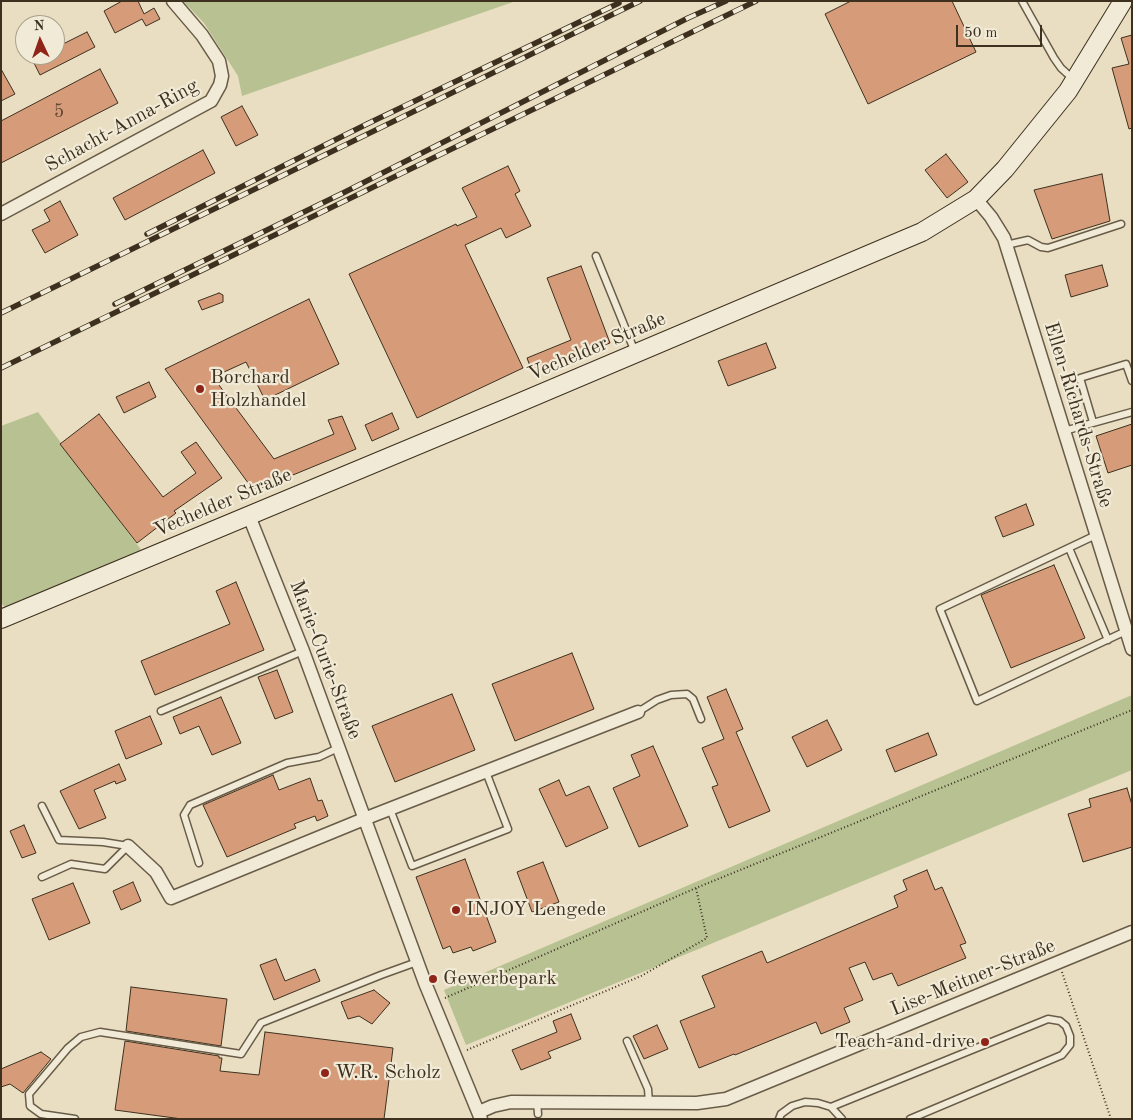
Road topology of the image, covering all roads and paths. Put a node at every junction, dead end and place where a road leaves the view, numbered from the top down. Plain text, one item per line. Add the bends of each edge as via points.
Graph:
1 (173, 1) edge
2 (1022, 1) edge
3 (1123, 1) edge
4 (1075, 81) junction
5 (976, 199) junction
6 (1, 214) edge
7 (1121, 224) dead end
8 (1006, 245) junction
9 (596, 256) dead end
10 (636, 353) junction
11 (1132, 382) edge
12 (1132, 412) edge
13 (1093, 422) junction
14 (1064, 431) junction
15 (249, 516) junction
16 (1096, 535) junction
17 (1069, 548) junction
18 (1, 619) edge
19 (1126, 632) junction
20 (1108, 640) junction
21 (1132, 649) edge
22 (302, 651) junction
23 (1132, 710) edge
24 (160, 711) dead end
25 (638, 712) joint
26 (701, 719) dead end
27 (338, 748) junction
28 (486, 772) junction
29 (42, 806) dead end
30 (390, 809) junction
31 (364, 819) junction
32 (128, 846) junction
33 (199, 863) dead end
34 (42, 877) dead end
35 (696, 888) junction
36 (1132, 932) edge
37 (417, 962) junction
38 (1059, 963) junction
39 (434, 1004) junction
40 (627, 1041) dead end
41 (455, 1055) junction
42 (649, 1103) junction
43 (831, 1108) junction
44 (480, 1115) edge
45 (75, 1119) edge
46 (779, 1119) edge
47 (842, 1119) edge
48 (910, 1119) edge
49 (1111, 1119) edge

1 - 6 street, Schacht-Anna-Ring via 202,35 218,61 222,76 211,101
2 - 4 lane via 1054,58
3 - 4 main road, Vechelder Straße
4 - 5 main road, Vechelder Straße via 1005,170
5 - 8 street, Ellen-Richards-Straße via 991,217
5 - 10 main road, Vechelder Straße via 922,232
7 - 8 lane via 1048,248 1028,240
8 - 14 street, Ellen-Richards-Straße
9 - 10 lane
10 - 15 main road, Vechelder Straße
11 - 13 lane via 1126,364 1080,378
12 - 13 lane
13 - 14 lane
14 - 16 street, Ellen-Richards-Straße
15 - 18 main road, Vechelder Straße
15 - 22 street, Marie-Curie-Straße
16 - 17 lane
16 - 19 street, Ellen-Richards-Straße
17 - 20 lane
17 - 20 lane via 940,609 977,701
19 - 20 lane
19 - 21 street, Ellen-Richards-Straße
22 - 24 lane
22 - 27 street, Marie-Curie-Straße
23 - 35 path
25 - 26 lane via 664,697 687,694 693,699
25 - 28 street
27 - 31 street, Marie-Curie-Straße
27 - 33 lane via 319,757 287,763 190,805 184,815
28 - 30 street
28 - 30 lane via 508,829 412,866
29 - 32 lane via 59,840
30 - 31 street
31 - 32 street via 171,898 156,872
31 - 37 street, Marie-Curie-Straße
32 - 34 lane via 105,869 71,864
35 - 39 path
35 - 41 path via 707,938 642,976
36 - 38 street, Lise-Meitner-Straße
37 - 39 street, Marie-Curie-Straße
37 - 45 lane via 260,1023 241,1054 100,1032 81,1037 30,1094 30,1106 41,1114
38 - 42 street, Lise-Meitner-Straße via 726,1099
38 - 49 path
39 - 41 street, Marie-Curie-Straße
40 - 42 lane via 648,1089
41 - 44 street, Marie-Curie-Straße
42 - 44 street, Lise-Meitner-Straße via 537,1108 511,1102 493,1106
43 - 46 lane via 805,1102 792,1106
43 - 47 lane
43 - 48 lane via 1048,1019 1066,1026 1070,1045 1062,1055

